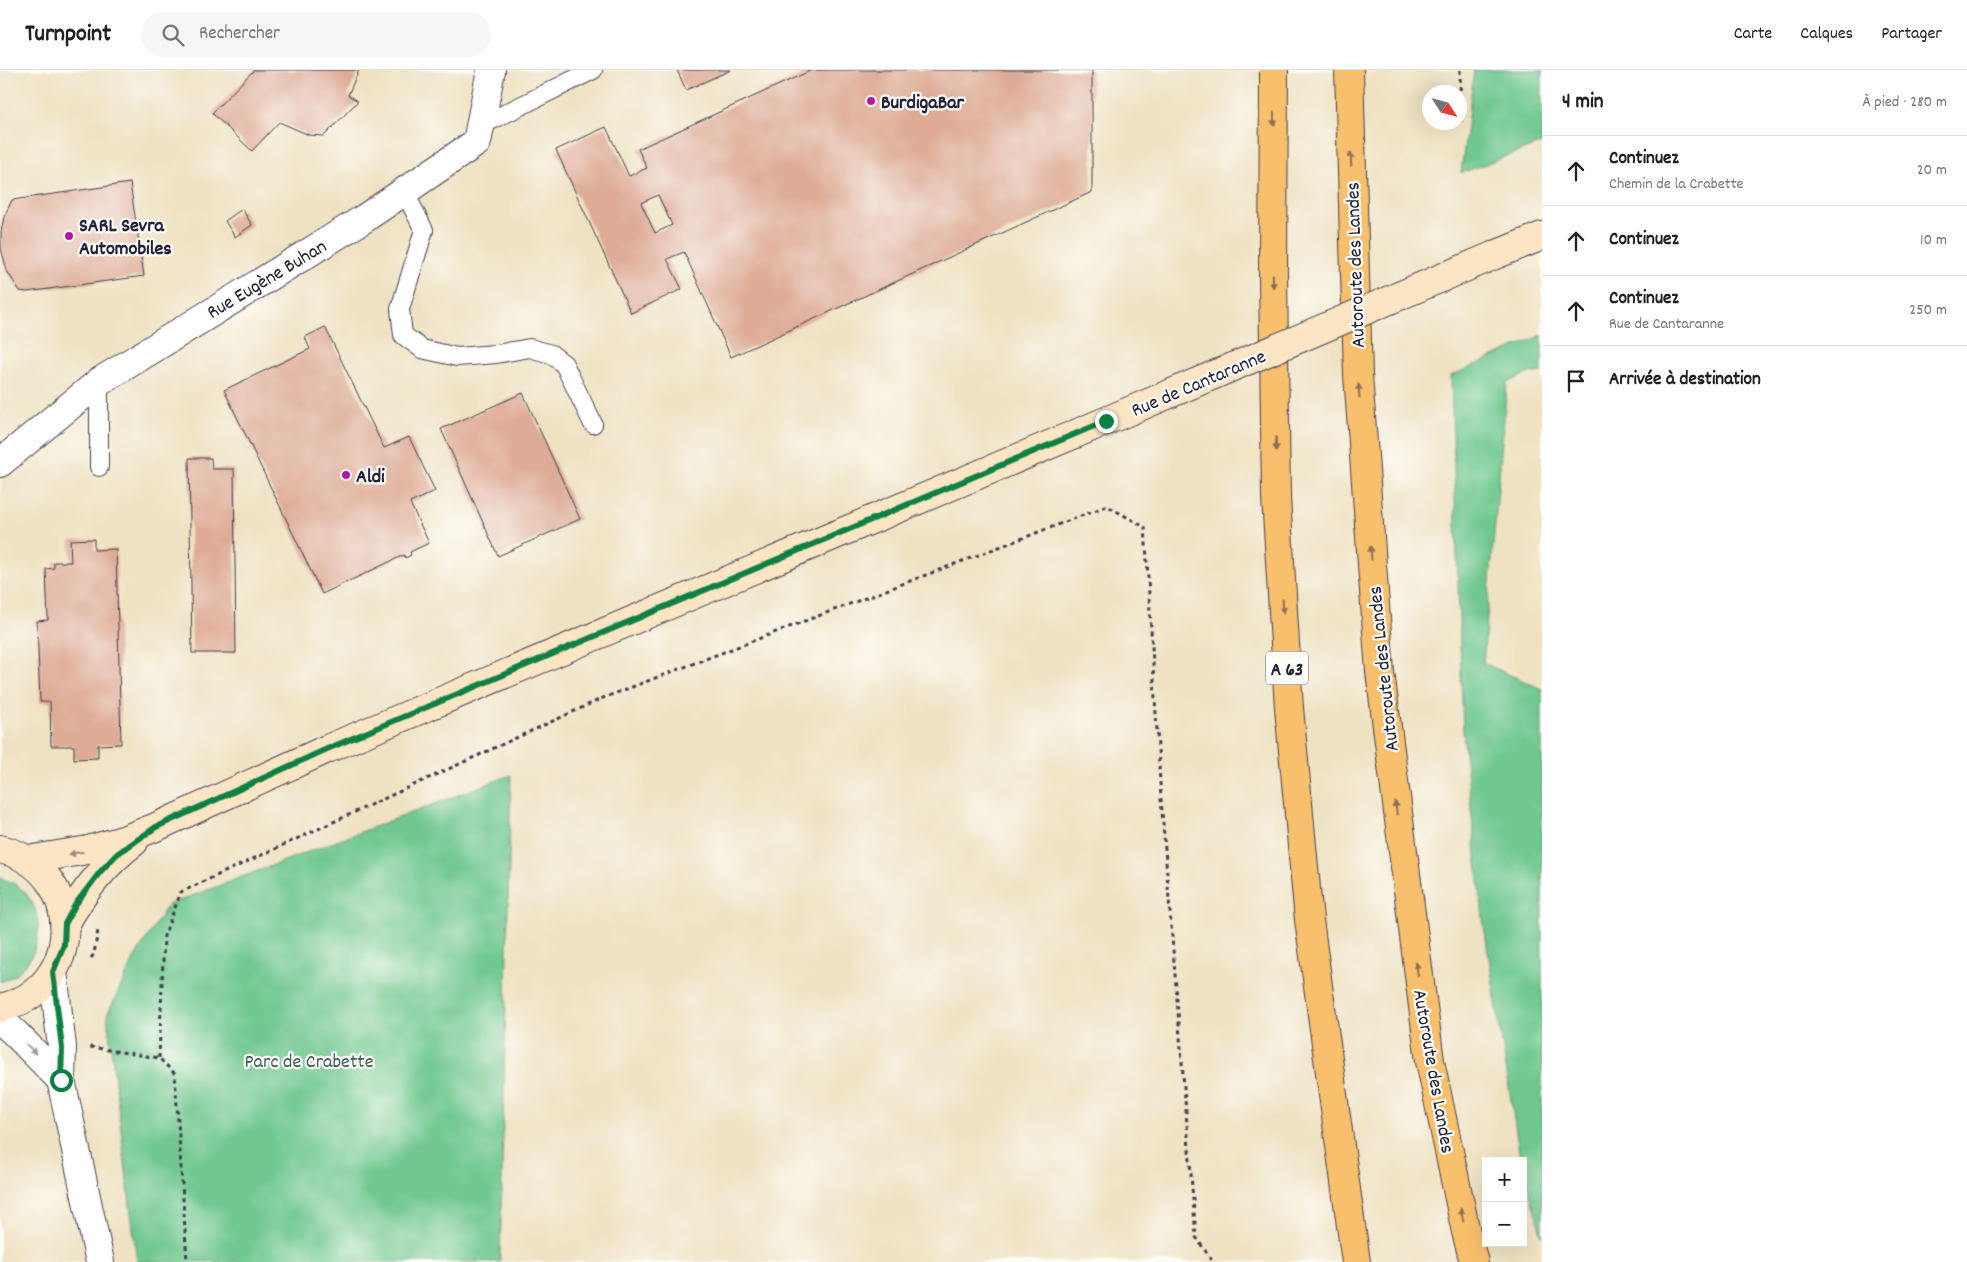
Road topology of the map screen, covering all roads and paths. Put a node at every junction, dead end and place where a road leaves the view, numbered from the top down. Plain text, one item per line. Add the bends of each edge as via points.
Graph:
1 (491, 70) edge
2 (593, 70) edge
3 (1274, 70) edge
4 (1349, 70) edge
5 (1460, 70) edge
6 (1460, 85) edge
7 (480, 126) junction
8 (404, 191) junction
9 (1542, 236) edge
10 (99, 382) junction
11 (593, 424) dead end
12 (0, 463) edge
13 (99, 467) dead end
14 (156, 827) junction
15 (0, 849) edge
16 (27, 860) junction
17 (65, 924) junction
18 (53, 972) junction
19 (0, 1008) edge
20 (0, 1020) edge
21 (87, 1046) dead end
22 (159, 1058) junction
23 (61, 1080) junction
24 (100, 1262) edge
25 (187, 1262) edge
26 (1213, 1262) edge
27 (1356, 1262) edge
28 (1474, 1262) edge

1 - 7 street, Rue Eugène Buhan
2 - 7 lane
3 -> 27 highway, A 63 via 1276,487 1289,708 1309,920
28 -> 4 highway, Autoroute des Landes via 1430,1061 1380,672 1358,375
5 - 6 path
7 - 8 street, Rue Eugène Buhan via 477,142
8 - 10 street, Rue Eugène Buhan
8 - 11 lane via 424,230 400,309 403,335 422,349 457,357 530,348 551,354 564,364
9 - 14 street, Rue de Cantaranne, bridge via 327,749
10 - 12 street, Rue Eugène Buhan
10 - 13 lane
14 -> 16 street, Rue de Cantaranne via 88,850
14 - 17 street, Rue de Cantaranne via 117,854 100,872
15 - 16 street
16 - 17 street via 54,887 62,905
17 - 18 street via 64,945
18 - 19 street via 36,992 13,1005
18 - 23 street via 62,1048
20 -> 23 street
21 - 22 path
22 - 25 path via 175,1074
22 - 26 path via 164,936 180,892 603,698 1107,506 1145,527 1161,799 1196,1237
23 - 24 street

